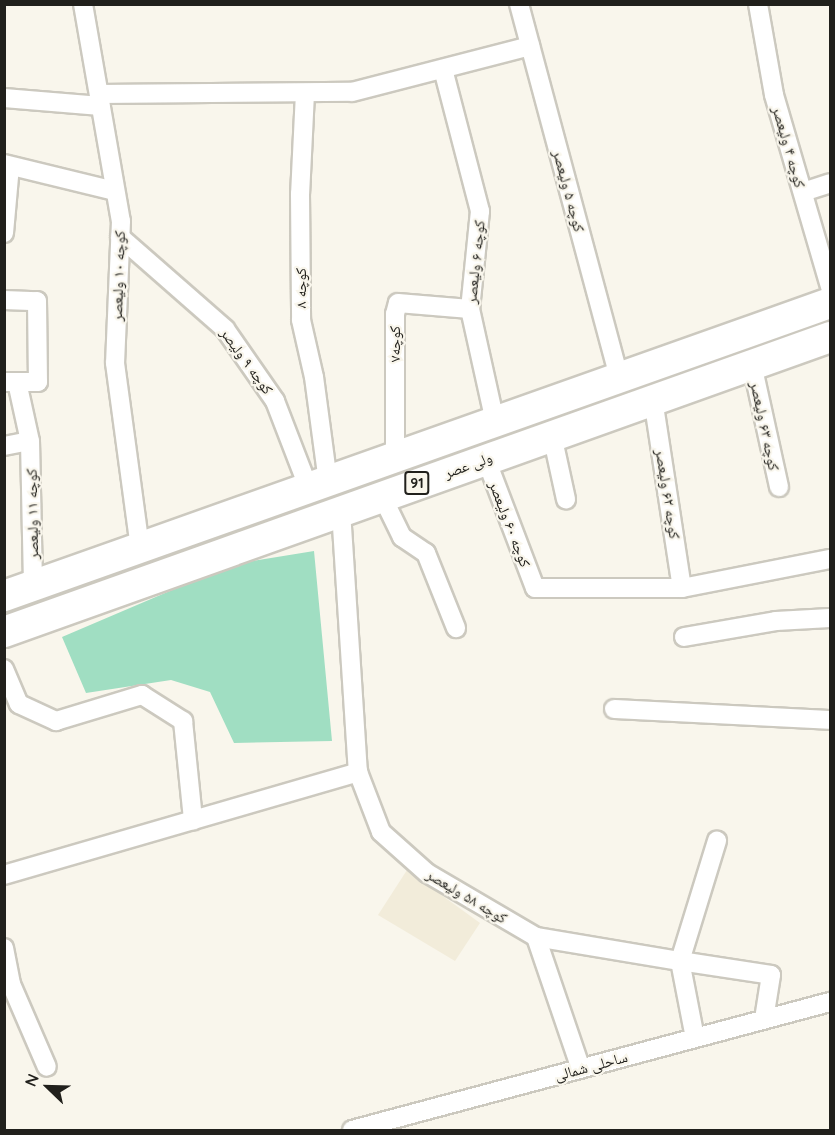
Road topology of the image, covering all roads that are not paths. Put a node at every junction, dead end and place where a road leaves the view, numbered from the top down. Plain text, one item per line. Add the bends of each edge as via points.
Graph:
1 (83, 4) edge
2 (519, 4) edge
3 (758, 4) edge
4 (530, 46) junction
5 (443, 69) junction
6 (305, 93) junction
7 (4, 98) edge
8 (100, 100) junction
9 (7, 165) edge
10 (831, 183) edge
11 (115, 190) junction
12 (803, 192) junction
13 (4, 233) edge
14 (120, 237) junction
15 (831, 287) edge
16 (4, 300) edge
17 (831, 303) edge
18 (470, 309) junction
19 (831, 336) edge
20 (752, 364) junction
21 (619, 378) junction
22 (11, 382) edge
23 (653, 399) junction
24 (495, 422) junction
25 (552, 435) junction
26 (30, 441) junction
27 (4, 446) edge
28 (395, 458) junction
29 (486, 459) junction
30 (318, 485) junction
31 (779, 487) dead end
32 (382, 496) junction
33 (566, 499) dead end
34 (341, 511) junction
35 (140, 549) junction
36 (831, 559) edge
37 (33, 586) junction
38 (682, 588) junction
39 (4, 596) edge
40 (831, 618) edge
41 (456, 628) dead end
42 (4, 632) edge
43 (684, 637) dead end
44 (4, 669) edge
45 (614, 709) dead end
46 (831, 720) edge
47 (358, 772) junction
48 (193, 820) junction
49 (717, 840) dead end
50 (4, 875) edge
51 (536, 937) junction
52 (4, 948) edge
53 (680, 961) junction
54 (831, 1002) edge
55 (764, 1019) junction
56 (695, 1038) junction
57 (47, 1067) dead end
58 (580, 1069) junction
59 (352, 1131) edge

1 - 8 street, کوچه ۱۰ ولیعصر
2 - 4 street, کوچه ۵ ولیعصر
3 - 12 street, کوچه ۴ ولیعصر via 774,95
4 - 5 street
4 - 21 street, کوچه ۵ ولیعصر
5 - 6 street via 352,92
5 - 18 street, کوچه ۶ ولیعصر via 480,211
6 - 8 street
6 - 30 street, کوچه ۸ via 300,194 301,320 314,377
7 - 8 street
8 - 11 street, کوچه ۱۰ ولیعصر
9 - 11 street
9 - 13 street
10 - 12 street
11 - 14 street, کوچه ۱۰ ولیعصر
12 - 15 street, کوچه ۴ ولیعصر
14 - 30 street, کوچه ۹ ولیصر via 225,328 275,401
14 - 35 street, کوچه ۱۰ ولیعصر via 115,363
16 - 22 street via 37,301 38,382
17 - 21 main road, ولی عصر / 91
18 - 24 street, کوچه ۶ ولیعصر
18 - 28 street, کوچه۷ via 399,303 395,314
19 - 20 main road, ولی عصر / 91
20 - 23 main road, ولی عصر / 91
20 - 31 street, کوچه ۶۳ ولیعصر
21 - 24 main road, ولی عصر / 91
22 - 26 street, کوچه ۱۱ ولیعصر
23 - 25 main road, ولی عصر / 91
23 - 38 street, کوچه ۶۲ ولیعصر
24 - 28 main road, ولی عصر / 91
25 - 29 main road, ولی عصر / 91
25 - 33 street
26 - 27 street
26 - 37 street, کوچه ۱۱ ولیعصر
28 - 30 main road, ولی عصر / 91
29 - 32 main road, ولی عصر / 91
29 - 38 street, کوچه ۶۰ ولیعصر via 535,588
30 - 35 main road, ولی عصر / 91
32 - 34 main road, ولی عصر / 91
32 - 41 street via 402,537 426,553
34 - 42 main road, ولی عصر / 91
34 - 47 street, کوچه ۵۸ ولیعصر
35 - 37 main road, ولی عصر / 91
36 - 38 street
37 - 39 main road, ولی عصر / 91
40 - 43 street via 776,621
44 - 48 street via 19,704 56,721 142,695 183,721
45 - 46 street
47 - 48 street
47 - 51 street, کوچه ۵۸ ولیعصر via 381,832 427,873
48 - 50 street
49 - 53 street
51 - 53 street
51 - 58 street
52 - 57 street via 11,984
53 - 55 street via 771,975
53 - 56 street
54 - 55 street, ساحلی شمالی
55 - 56 street, ساحلی شمالی
56 - 58 street, ساحلی شمالی
58 - 59 street, ساحلی شمالی

